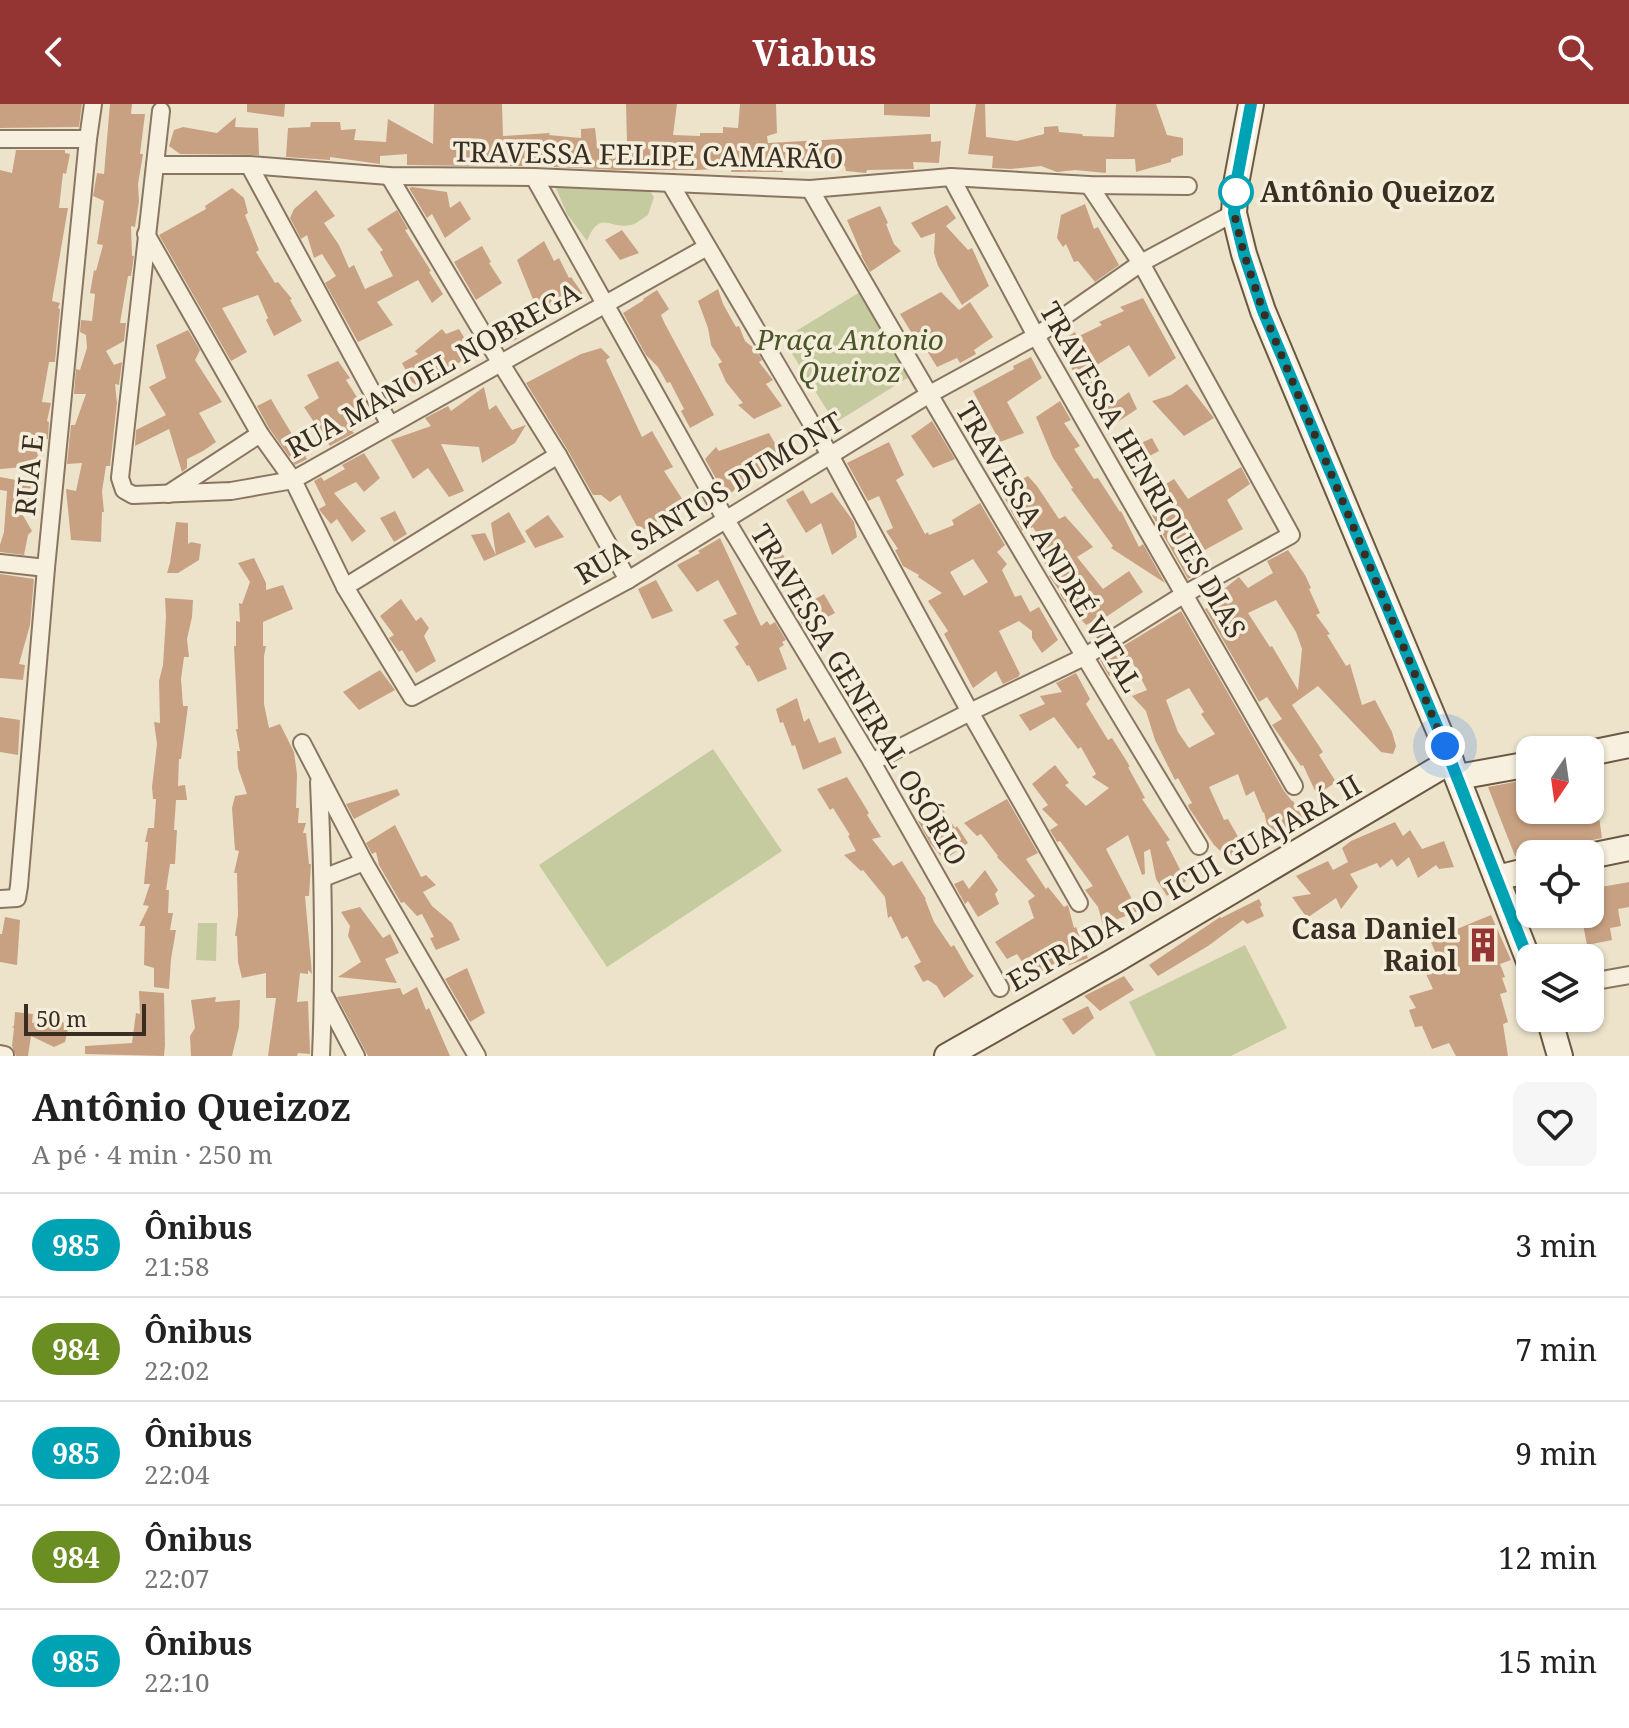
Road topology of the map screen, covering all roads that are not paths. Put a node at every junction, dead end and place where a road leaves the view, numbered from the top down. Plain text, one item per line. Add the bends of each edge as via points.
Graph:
1 (93, 104) edge
2 (1251, 104) edge
3 (161, 111) dead end
4 (0, 139) edge
5 (88, 139) junction
6 (155, 165) junction
7 (249, 165) junction
8 (389, 176) junction
9 (534, 177) junction
10 (951, 177) junction
11 (670, 183) junction
12 (1089, 185) junction
13 (1188, 186) dead end
14 (810, 189) junction
15 (1234, 213) junction
16 (146, 234) junction
17 (707, 247) junction
18 (1141, 263) junction
19 (605, 304) junction
20 (1036, 336) junction
21 (500, 362) junction
22 (928, 395) junction
23 (390, 425) junction
24 (260, 434) junction
25 (558, 455) junction
26 (830, 455) junction
27 (293, 480) junction
28 (168, 494) junction
29 (726, 520) junction
30 (0, 563) edge
31 (46, 568) junction
32 (628, 580) junction
33 (345, 587) junction
34 (1183, 595) junction
35 (1084, 657) junction
36 (970, 712) junction
37 (302, 743) dead end
38 (1629, 745) edge
39 (1604, 750) edge
40 (872, 762) junction
41 (1516, 765) edge
42 (1454, 769) junction
43 (318, 775) junction
44 (1294, 786) dead end
45 (1199, 846) dead end
46 (1629, 848) edge
47 (1604, 853) edge
48 (364, 862) junction
49 (1516, 873) edge
50 (323, 878) junction
51 (1497, 878) junction
52 (0, 899) edge
53 (1079, 903) dead end
54 (1522, 944) edge
55 (1629, 975) edge
56 (1604, 979) edge
57 (1000, 988) dead end
58 (324, 995) junction
59 (1553, 1032) edge
60 (321, 1056) edge
61 (356, 1056) edge
62 (477, 1056) edge
63 (947, 1056) edge
64 (1560, 1056) edge

1 - 5 street, RUA E
2 - 15 main road
3 - 6 street
4 - 5 street
5 - 31 street, RUA E
6 - 7 street, TRAVESSA FELIPE CAMARÃO
6 - 16 street
7 - 8 street, TRAVESSA FELIPE CAMARÃO
7 - 23 street
8 - 9 street, TRAVESSA FELIPE CAMARÃO
8 - 21 street
9 - 11 street, TRAVESSA FELIPE CAMARÃO
9 - 19 street, TRAVESSA GENERAL OSÓRIO
10 - 12 street, TRAVESSA FELIPE CAMARÃO
10 - 14 street, TRAVESSA FELIPE CAMARÃO
10 - 20 street, TRAVESSA HENRIQUES DIAS
11 - 14 street, TRAVESSA FELIPE CAMARÃO
11 - 17 street
12 - 13 street, TRAVESSA FELIPE CAMARÃO
12 - 18 street
14 - 22 street, TRAVESSA ANDRÉ VITAL
15 - 18 street, RUA SANTOS DUMONT
15 - 42 main road via 1263,311
16 - 24 street
16 - 28 street, RUA MANOEL NOBREGA via 120,478 124,490 133,495
17 - 19 street, RUA MANOEL NOBREGA
17 - 26 street
18 - 20 street, RUA SANTOS DUMONT
18 - 34 street via 1291,535
19 - 21 street, RUA MANOEL NOBREGA
19 - 29 street, TRAVESSA GENERAL OSÓRIO
20 - 22 street, RUA SANTOS DUMONT
20 - 34 street, TRAVESSA HENRIQUES DIAS
21 - 23 street, RUA MANOEL NOBREGA
21 - 25 street
22 - 26 street, RUA SANTOS DUMONT
22 - 35 street, TRAVESSA ANDRÉ VITAL
23 - 27 street, RUA MANOEL NOBREGA
24 - 27 street
24 - 28 street
25 - 32 street
25 - 33 street
26 - 29 street, RUA SANTOS DUMONT
26 - 36 street
27 - 28 street, RUA MANOEL NOBREGA via 231,491
27 - 33 street
29 - 32 street, RUA SANTOS DUMONT
29 - 40 street, TRAVESSA GENERAL OSÓRIO
30 - 31 street
31 - 52 street, RUA E via 17,898
32 - 33 street, RUA SANTOS DUMONT via 412,697
34 - 35 street
34 - 44 street, TRAVESSA HENRIQUES DIAS
35 - 36 street
35 - 45 street, TRAVESSA ANDRÉ VITAL
36 - 40 street
36 - 53 street
37 - 43 street
38 - 39 main road
40 - 57 street, TRAVESSA GENERAL OSÓRIO
41 - 42 main road
42 - 51 main road
42 - 63 main road, ESTRADA DO ICUI GUAJARÁ II
43 - 48 street
43 - 50 street
46 - 47 main road
48 - 50 street
48 - 62 street
49 - 51 main road
50 - 58 street
51 - 54 main road
55 - 56 street
58 - 60 street
58 - 61 street
59 - 64 main road

